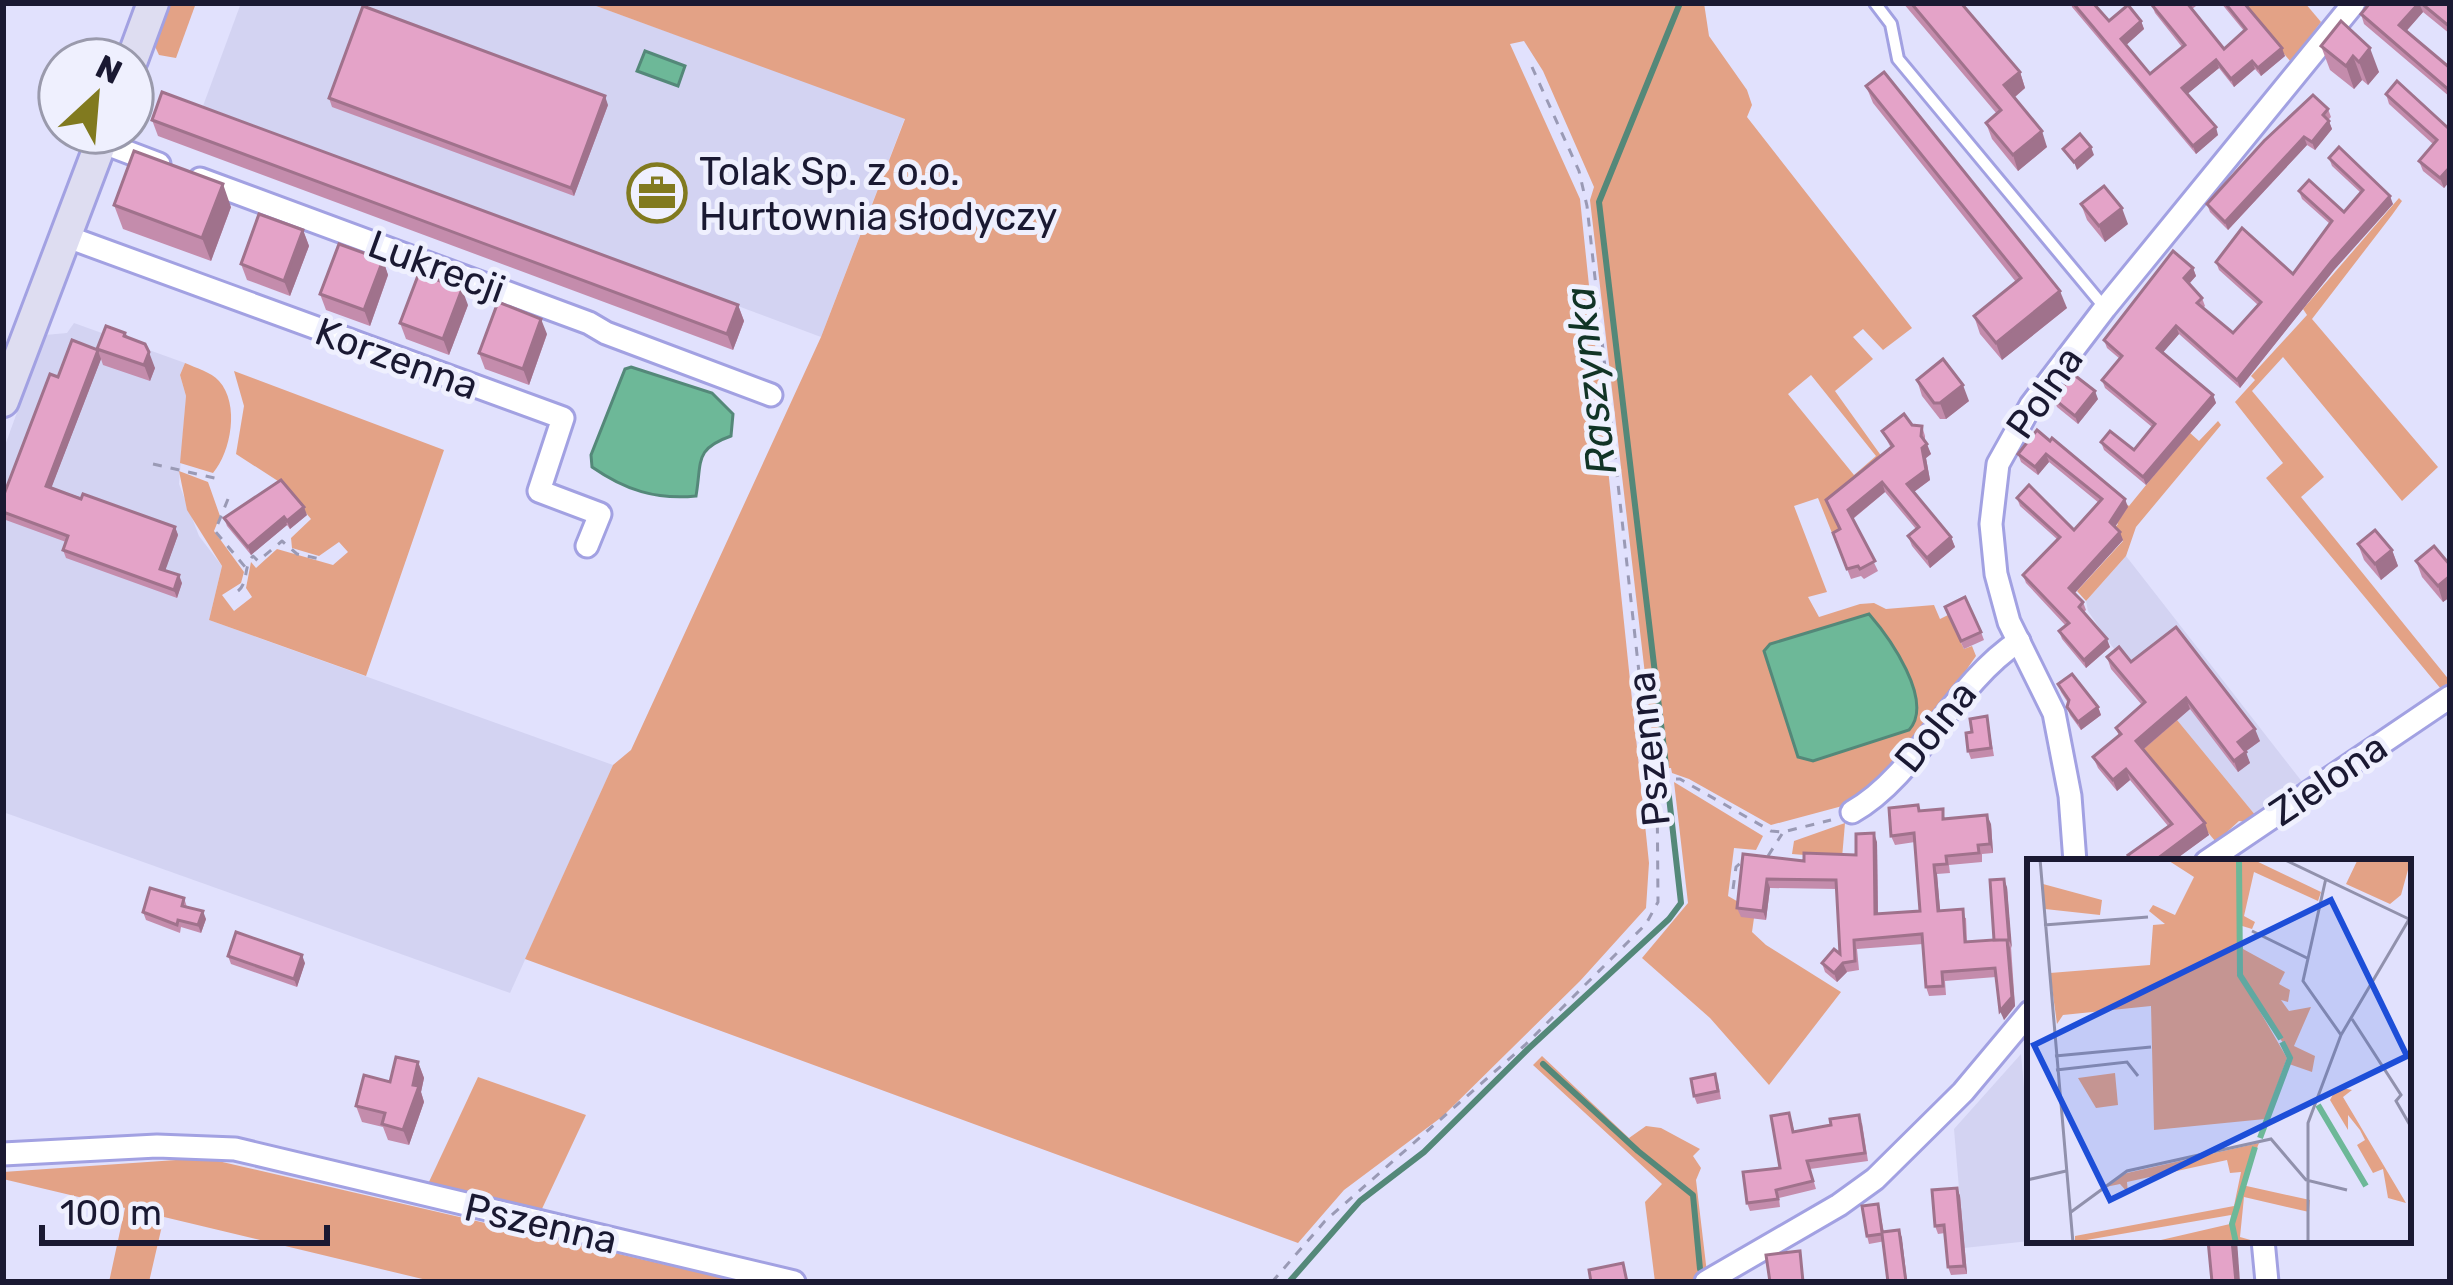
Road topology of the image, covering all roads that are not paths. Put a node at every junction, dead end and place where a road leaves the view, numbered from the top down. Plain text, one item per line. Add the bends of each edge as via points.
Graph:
1 (153, 3) edge
2 (1875, 3) edge
3 (2354, 3) edge
4 (141, 36) edge
5 (95, 156) edge
6 (152, 156) edge
7 (65, 236) junction
8 (2104, 308) junction
9 (771, 395) dead end
10 (3, 401) edge
11 (587, 546) dead end
12 (2018, 641) junction
13 (2450, 697) edge
14 (1852, 812) road end
15 (2075, 859) edge
16 (2211, 859) edge
17 (2027, 1016) edge
18 (3, 1154) edge
19 (2264, 1243) edge
20 (794, 1282) edge
21 (1706, 1282) edge
22 (2267, 1282) edge

1 - 4 street
2 - 8 lane via 1891,24 1898,59
3 - 8 street, Polna
5 - 7 street
6 - 9 street, Lukrecji
7 - 10 street
7 - 11 street, Korzenna via 563,418 538,491 600,514
8 - 12 street, Polna via 1998,464 1996,574
12 - 14 street, Dolna via 1990,660 1891,780
12 - 15 street, Polna via 2054,713
13 - 16 street, Zielona
17 - 21 street via 1875,1179
18 - 20 street, Pszenna via 235,1149
19 - 22 street

